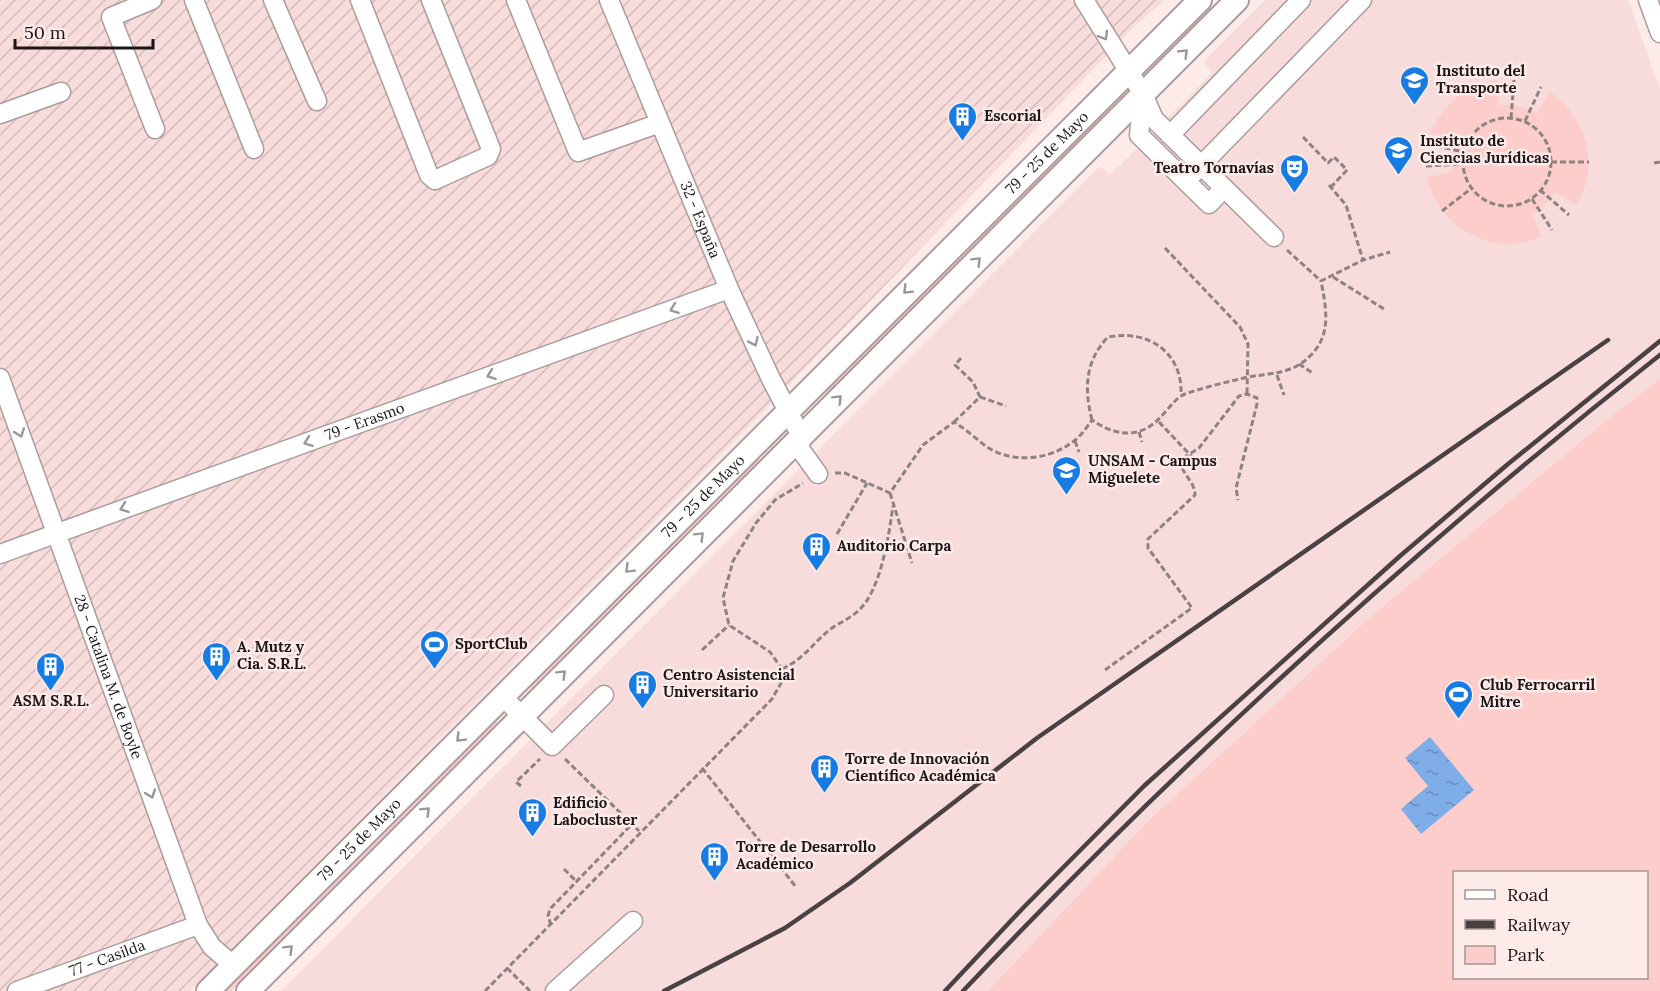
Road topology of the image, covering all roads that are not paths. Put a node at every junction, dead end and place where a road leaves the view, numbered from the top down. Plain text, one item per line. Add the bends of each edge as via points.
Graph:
1 (152, 0) edge
2 (194, 0) edge
3 (273, 0) edge
4 (360, 0) edge
5 (430, 0) edge
6 (516, 0) edge
7 (609, 0) edge
8 (1084, 0) edge
9 (1200, 0) edge
10 (1238, 0) edge
11 (1301, 0) edge
12 (1362, 0) edge
13 (1648, 0) edge
14 (1660, 33) edge
15 (1126, 71) junction
16 (61, 92) dead end
17 (1143, 94) junction
18 (317, 101) dead end
19 (0, 114) edge
20 (660, 123) junction
21 (155, 129) dead end
22 (1170, 135) junction
23 (254, 149) dead end
24 (1200, 165) junction
25 (1186, 181) junction
26 (1224, 188) junction
27 (1274, 237) road end
28 (729, 289) junction
29 (0, 378) edge
30 (789, 409) junction
31 (801, 436) junction
32 (818, 474) road end
33 (56, 533) junction
34 (0, 554) edge
35 (604, 695) dead end
36 (502, 696) junction
37 (521, 716) junction
38 (633, 921) dead end
39 (198, 925) junction
40 (233, 965) junction
41 (17, 991) edge
42 (208, 991) edge
43 (248, 991) edge
44 (555, 991) edge

1 - 21 street via 111,17
2 - 23 street
3 - 18 street
4 - 5 street via 429,175 435,180 488,156 491,149
6 - 20 street via 578,152
7 - 20 street, 32 - España
8 -> 15 street
9 - 15 main road, 79 - 25 de Mayo
17 -> 10 main road, 79 - 25 de Mayo
11 - 22 street
12 - 24 street
13 - 14 street
15 - 17 street
15 -> 30 main road, 79 - 25 de Mayo
16 - 19 street
17 - 22 street via 1154,119
17 - 25 street via 1139,135
31 -> 17 main road, 79 - 25 de Mayo
20 - 28 street, 32 - España
22 - 24 street
24 - 25 street
24 - 26 street
25 - 26 street via 1209,204
26 - 27 street
28 -> 30 street, 32 - España via 771,380
28 -> 33 street, 79 - Erasmo
29 -> 33 street, 28 - Catalina M. de Boyle
30 - 31 street, 32 - España
30 -> 36 main road, 79 - 25 de Mayo
31 - 32 street, 32 - España via 800,450
37 -> 31 main road, 79 - 25 de Mayo
33 - 34 street, 79 - Erasmo
33 -> 39 street, 28 - Catalina M. de Boyle
35 - 37 street via 552,746
36 - 37 street
36 -> 40 main road, 79 - 25 de Mayo
43 -> 37 main road, 79 - 25 de Mayo
38 - 44 street
39 - 40 street, 28 - Catalina M. de Boyle via 212,947
39 - 41 street, 77 - Casilda
40 - 42 main road, 79 - 25 de Mayo

